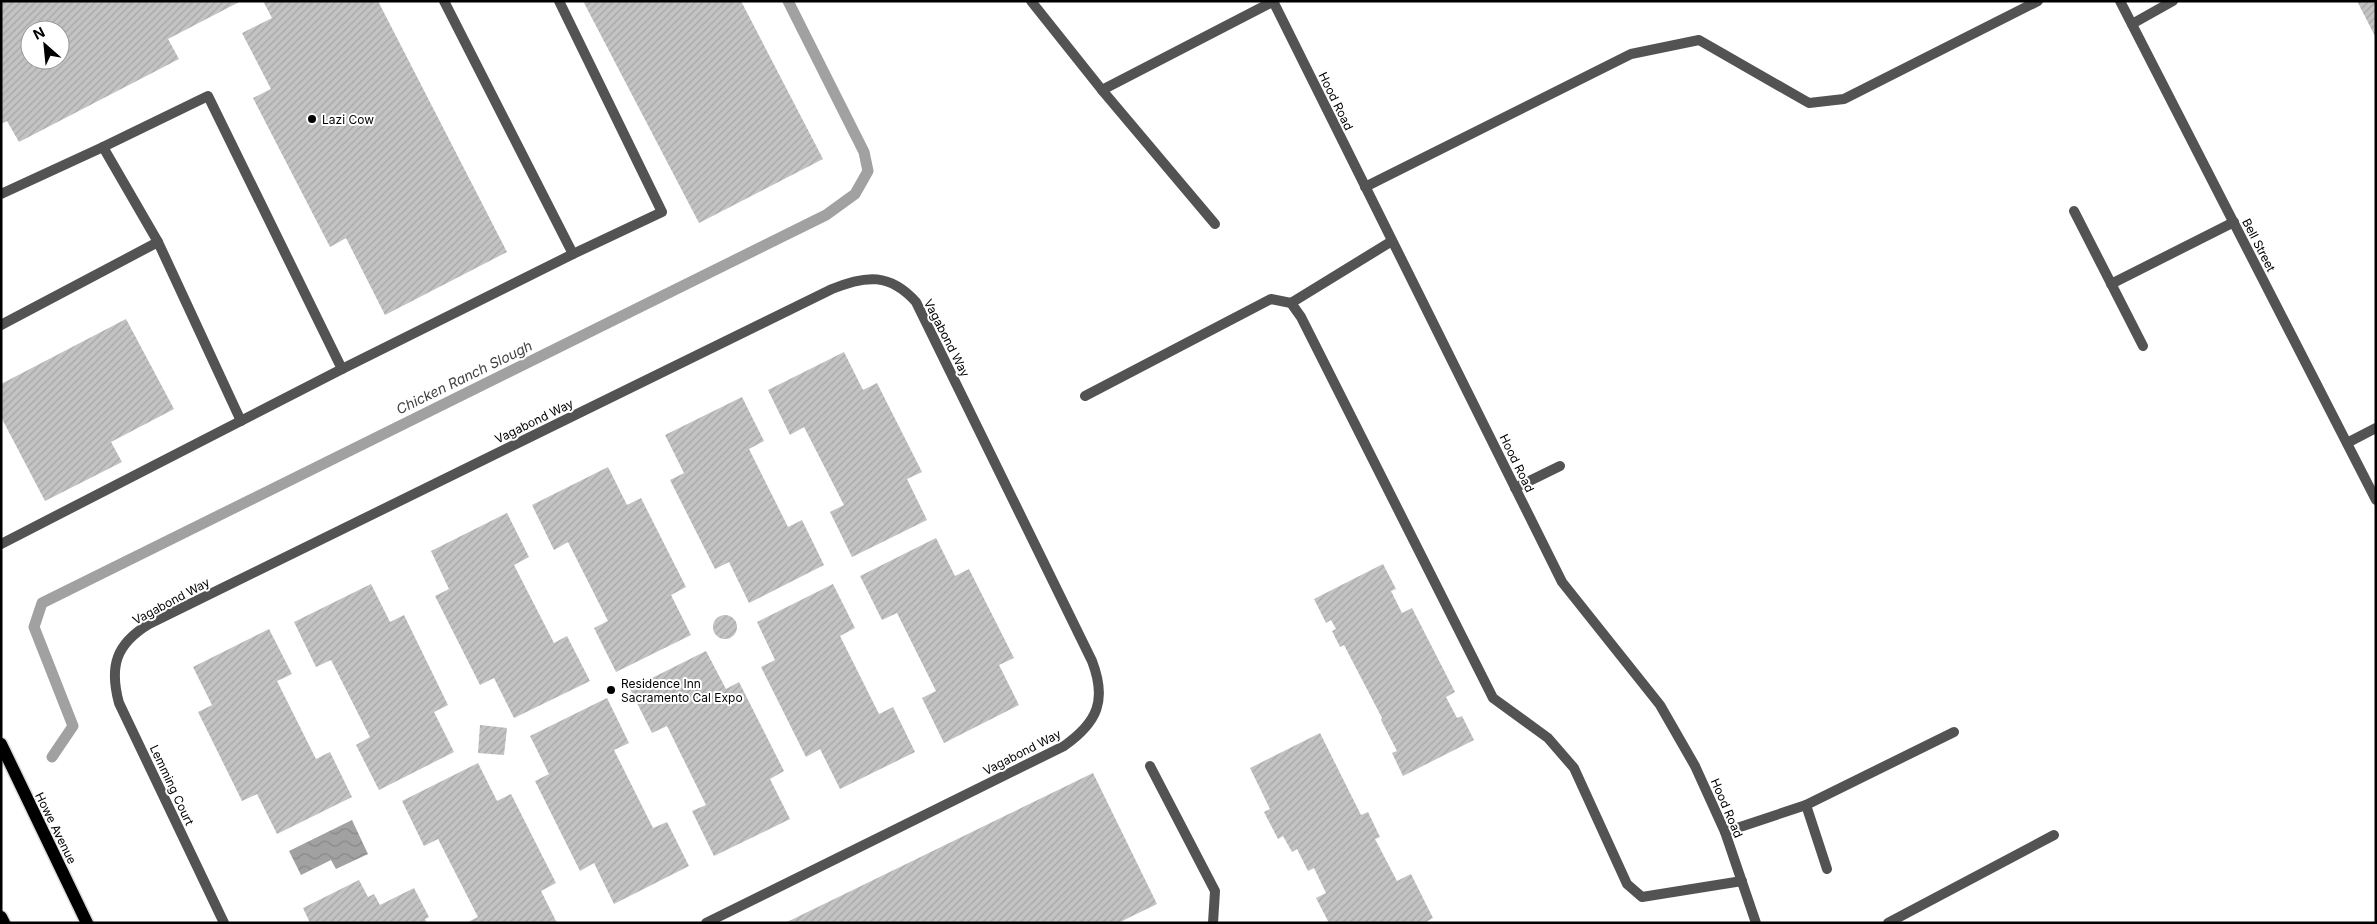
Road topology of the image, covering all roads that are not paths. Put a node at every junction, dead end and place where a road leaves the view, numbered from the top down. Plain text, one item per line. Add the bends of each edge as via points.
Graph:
1 (444, 1) edge
2 (559, 1) edge
3 (1031, 1) edge
4 (1273, 1) edge
5 (2038, 1) edge
6 (2120, 1) edge
7 (2173, 1) edge
8 (2132, 24) junction
9 (1102, 90) junction
10 (103, 147) junction
11 (1365, 187) junction
12 (1, 194) edge
13 (2074, 211) dead end
14 (2234, 222) junction
15 (1215, 224) dead end
16 (1392, 241) junction
17 (158, 242) junction
18 (573, 254) junction
19 (2112, 284) junction
20 (1291, 303) junction
21 (1, 325) edge
22 (2143, 346) dead end
23 (342, 369) junction
24 (1085, 396) dead end
25 (241, 421) junction
26 (2376, 428) edge
27 (2347, 443) junction
28 (1560, 466) dead end
29 (1515, 488) junction
30 (2376, 500) edge
31 (1, 544) edge
32 (119, 654) joint
33 (1954, 732) dead end
34 (1, 744) edge
35 (1150, 766) dead end
36 (1806, 805) junction
37 (1725, 832) junction
38 (2054, 835) dead end
39 (1827, 869) dead end
40 (1742, 881) junction
41 (1, 917) edge
42 (4, 923) edge
43 (87, 923) edge
44 (224, 923) edge
45 (706, 923) edge
46 (1213, 923) edge
47 (1756, 923) edge
48 (1888, 923) edge

1 - 18 street
2 - 18 street via 662,212
3 - 9 street
4 - 9 street
4 - 11 street, Hood Road
5 - 11 street via 1844,98 1809,103 1699,40 1632,54
6 - 8 street, Bell Street
7 - 8 street
8 - 14 street, Bell Street
9 - 15 street
10 - 12 street
10 - 17 street
10 - 23 street via 208,96
11 - 16 street, Hood Road
13 - 19 street
14 - 19 street
14 - 27 street, Bell Street
16 - 20 street
16 - 29 street, Hood Road
17 - 21 street
17 - 25 street
18 - 23 street
19 - 22 street
20 - 24 street via 1271,299
20 - 40 street via 1493,698 1548,738 1574,768 1627,884 1642,897
23 - 25 street
25 - 31 street
26 - 27 street
27 - 30 street, Bell Street
28 - 29 street
29 - 37 street, Hood Road via 1562,582 1660,705 1695,766
32 - 44 street, Lemming Court via 114,678 119,703
32 - 45 street, Vagabond Way via 125,642 149,624 832,289 862,279 892,283 906,290 916,302 1092,661 1101,691 1098,708 1090,724 1064,746
33 - 36 street
34 - 43 main road, Howe Avenue
35 - 46 street via 1215,891
36 - 37 street
36 - 39 street
37 - 40 street, Hood Road
38 - 48 street
40 - 47 street, Hood Road
41 - 42 main road

